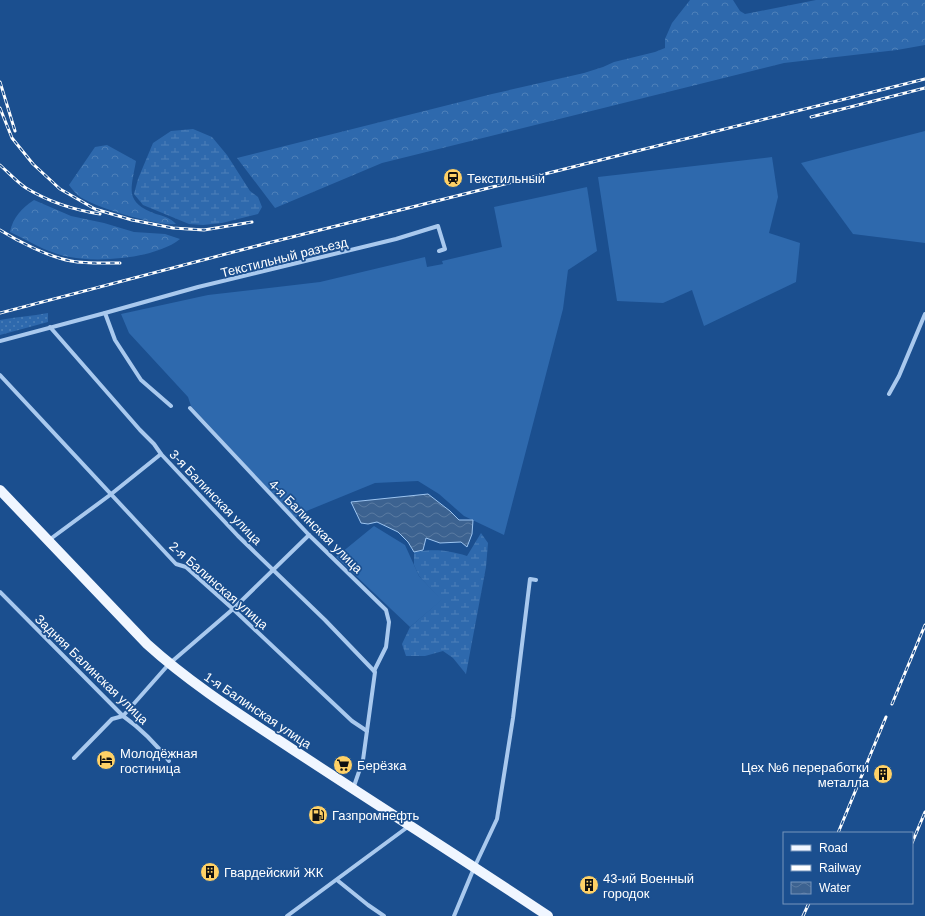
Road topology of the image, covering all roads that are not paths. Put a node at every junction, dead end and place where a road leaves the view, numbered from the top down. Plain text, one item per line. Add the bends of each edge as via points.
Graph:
1 (439, 251) dead end
2 (105, 313) junction
3 (925, 314) edge
4 (50, 327) junction
5 (0, 341) edge
6 (0, 375) edge
7 (889, 394) dead end
8 (171, 406) dead end
9 (190, 408) dead end
10 (161, 454) junction
11 (0, 490) edge
12 (110, 495) junction
13 (309, 535) junction
14 (48, 541) junction
15 (273, 570) junction
16 (536, 580) dead end
17 (0, 592) edge
18 (233, 609) junction
19 (169, 664) junction
20 (375, 672) junction
21 (123, 716) junction
22 (367, 732) junction
23 (74, 758) dead end
24 (169, 761) dead end
25 (353, 788) junction
26 (409, 825) junction
27 (474, 868) junction
28 (337, 880) junction
29 (287, 916) edge
30 (384, 916) edge
31 (454, 916) edge
32 (548, 916) edge

1 - 2 street, Текстильный разъезд via 445,249 438,226
2 - 4 street
2 - 8 street via 115,340 141,380
3 - 7 street
4 - 5 street
4 - 10 street, 3-я Балинская улица
6 - 12 street, 2-я Балинская улица
9 - 13 street, 4-я Балинская улица
10 - 12 street
10 - 15 street, 3-я Балинская улица
11 - 14 main road, 1-я Балинская улица
12 - 14 street
12 - 18 street, 2-я Балинская улица via 176,564 186,567
13 - 15 street
13 - 20 street, 4-я Балинская улица via 388,614 386,647
14 - 19 main road, 1-я Балинская улица
15 - 18 street
15 - 20 street, 3-я Балинская улица
16 - 27 street via 530,579 513,718 497,819
17 - 21 street, Задняя Балинская улица
18 - 19 street
18 - 22 street, 2-я Балинская улица via 352,721
19 - 21 street
19 - 25 main road, 1-я Балинская улица
20 - 22 street, 4-я Балинская улица
21 - 23 street via 112,719
21 - 24 street, Задняя Балинская улица via 135,724
22 - 25 street, 4-я Балинская улица via 363,760
25 - 26 main road, 1-я Балинская улица
26 - 27 main road, 1-я Балинская улица
26 - 28 street
27 - 31 street
27 - 32 main road, 1-я Балинская улица
28 - 29 street
28 - 30 street

